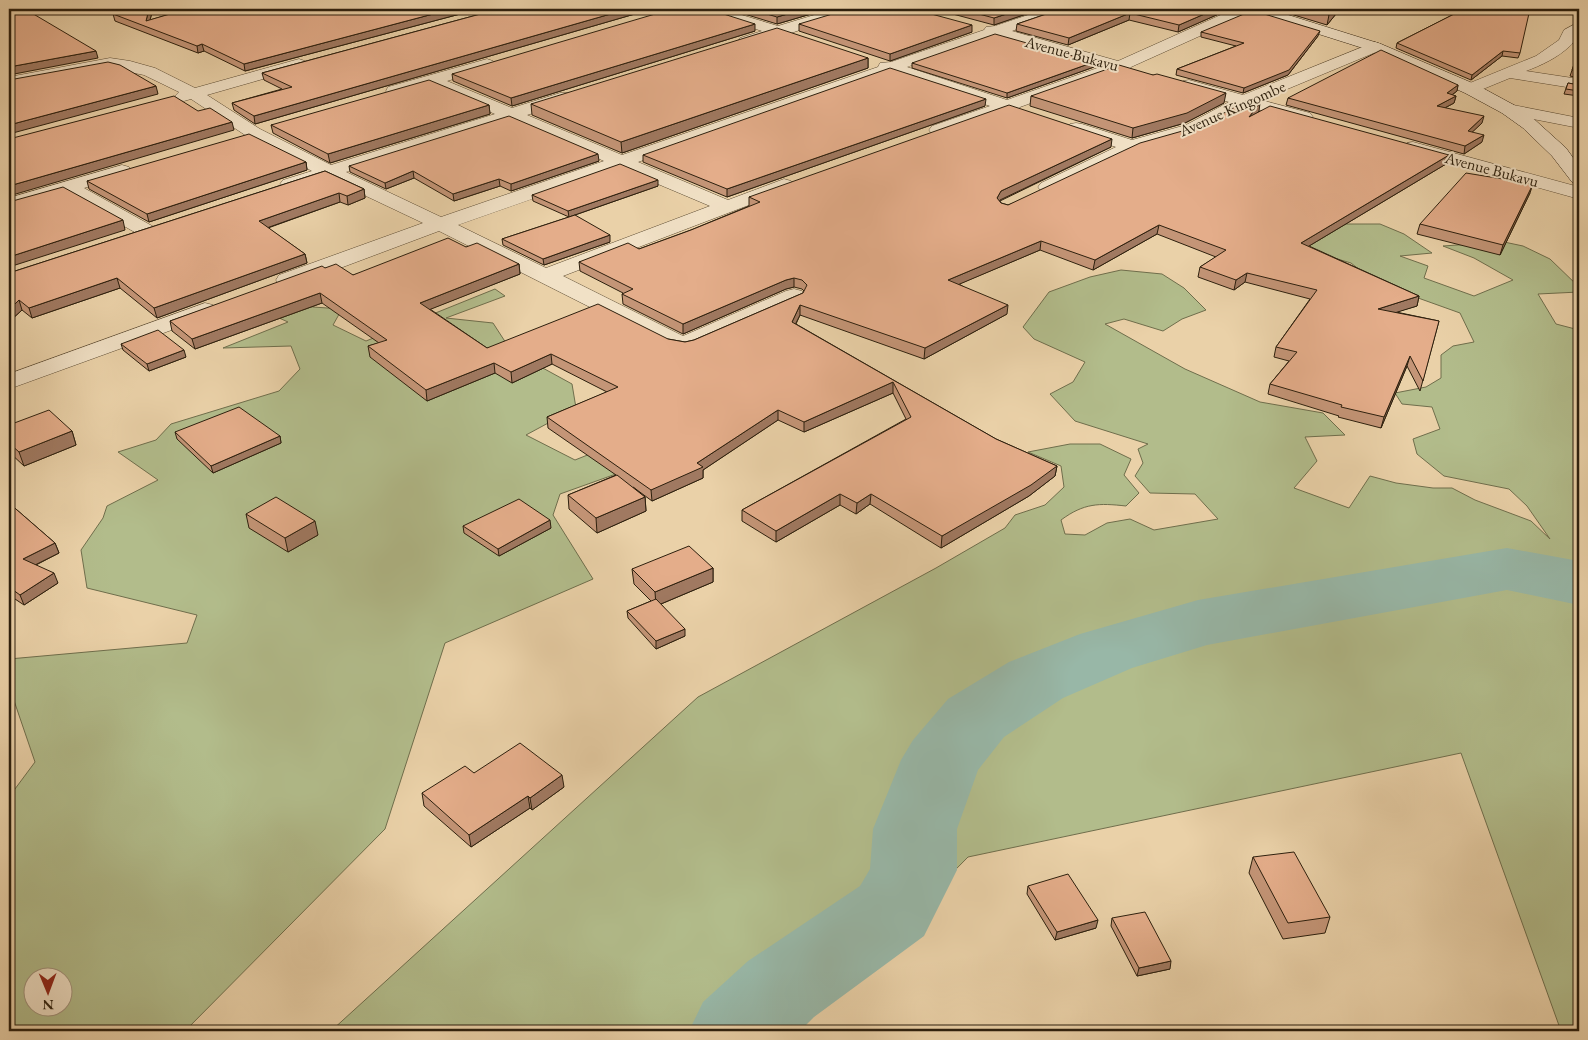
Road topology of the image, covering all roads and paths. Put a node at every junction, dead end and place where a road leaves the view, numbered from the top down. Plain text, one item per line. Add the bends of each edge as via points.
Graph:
1 (708, 9) edge
2 (849, 9) edge
3 (1060, 9) edge
4 (1242, 9) edge
5 (1254, 9) edge
6 (1275, 12) edge
7 (967, 24) edge
8 (1579, 27) edge
9 (777, 31) junction
10 (994, 31) junction
11 (806, 40) edge
12 (730, 46) edge
13 (1375, 47) junction
14 (1551, 54) junction
15 (1570, 57) dead end
16 (505, 58) edge
17 (862, 58) edge
18 (315, 60) edge
19 (1119, 66) junction
20 (890, 68) junction
21 (1508, 72) junction
22 (1146, 73) edge
23 (431, 80) junction
24 (1173, 81) edge
25 (9, 82) edge
26 (1579, 84) edge
27 (1471, 89) junction
28 (587, 91) edge
29 (195, 93) junction
30 (375, 97) edge
31 (167, 100) edge
32 (1245, 100) junction
33 (1007, 105) junction
34 (1508, 109) junction
35 (510, 114) junction
36 (1034, 114) edge
37 (1321, 122) edge
38 (1060, 123) edge
39 (1579, 123) edge
40 (923, 136) edge
41 (1398, 143) edge
42 (1132, 146) junction
43 (621, 161) junction
44 (142, 165) edge
45 (330, 171) junction
46 (1579, 178) edge
47 (801, 179) edge
48 (68, 187) junction
49 (275, 189) edge
50 (1035, 193) edge
51 (1579, 193) edge
52 (9, 204) edge
53 (726, 206) junction
54 (440, 224) junction
55 (147, 231) edge
56 (546, 275) junction
57 (271, 286) edge
58 (794, 296) edge
59 (224, 303) edge
60 (9, 382) edge

1 - 9 street
2 - 9 street
3 - 10 street
4 - 19 street
5 - 6 street
6 - 13 street
7 - 10 street, Avenue Bukavu
8 - 14 street via 1569,33 1566,42
9 - 11 street
9 - 12 street
10 - 19 street, Avenue Bukavu
10 - 20 street
13 - 27 street
13 - 32 street, Avenue Kingombe
14 - 15 street
14 - 21 street
16 - 23 street
17 - 20 street
18 - 29 street
19 - 22 street, Avenue Bukavu
19 - 33 street
20 - 33 street
20 - 43 street
21 - 26 street
21 - 27 street
23 - 30 street
23 - 35 street
24 - 32 street
25 - 29 street via 123,64 156,74
27 - 34 street
28 - 35 street
29 - 31 street
29 - 45 street via 253,132
32 - 37 street
32 - 42 street, Avenue Kingombe via 1192,129
33 - 36 street
33 - 40 street
34 - 39 street
34 - 46 street via 1559,152
35 - 43 street
35 - 45 street
38 - 42 street
41 - 51 street, Avenue Bukavu
42 - 50 street, Avenue Kingombe
43 - 53 street
43 - 54 street
44 - 48 street
45 - 49 street
45 - 54 street
47 - 53 street
48 - 52 street
48 - 55 street
53 - 56 street
54 - 56 street
54 - 57 street
56 - 58 street via 682,343
59 - 60 street

